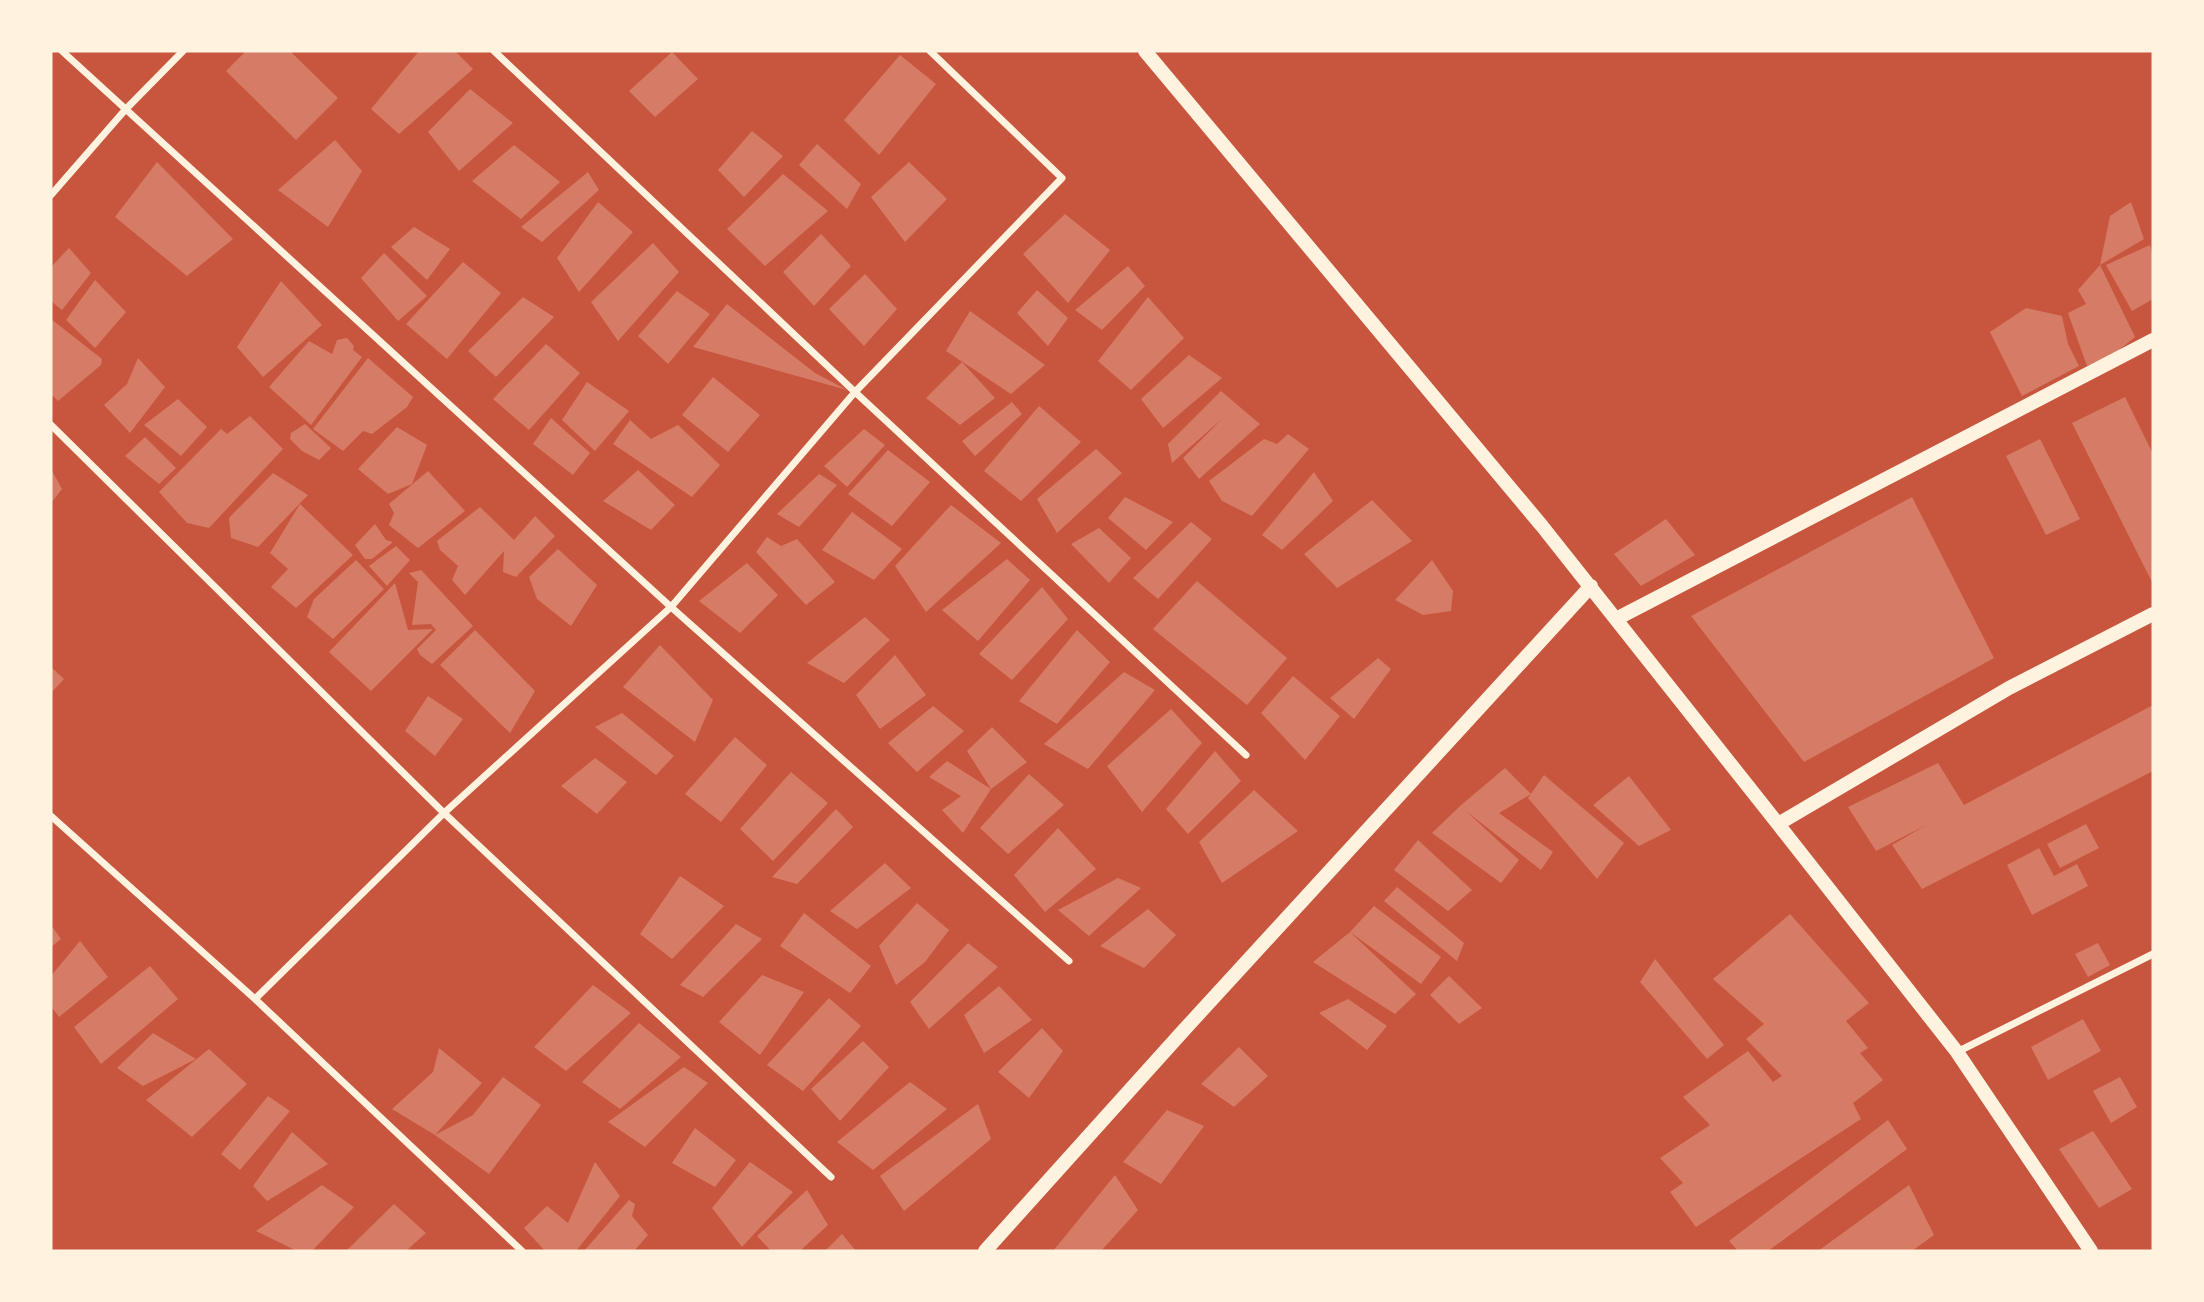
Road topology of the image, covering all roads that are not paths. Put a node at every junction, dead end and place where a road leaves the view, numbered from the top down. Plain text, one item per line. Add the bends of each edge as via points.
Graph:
1 (62, 51) edge
2 (183, 51) edge
3 (494, 51) edge
4 (930, 51) edge
5 (1145, 51) edge
6 (125, 110) junction
7 (51, 195) edge
8 (2153, 340) edge
9 (855, 392) junction
10 (51, 425) edge
11 (1591, 586) junction
12 (671, 607) junction
13 (2153, 614) edge
14 (1616, 619) junction
15 (1246, 755) dead end
16 (444, 813) junction
17 (51, 816) edge
18 (1778, 824) junction
19 (2153, 954) edge
20 (1069, 961) dead end
21 (255, 999) junction
22 (1957, 1052) junction
23 (831, 1177) dead end
24 (522, 1251) edge
25 (985, 1251) edge
26 (2091, 1251) edge

1 - 6 street
2 - 6 street
3 - 9 street
4 - 9 street via 1062,178
5 - 11 main road
6 - 7 street
6 - 12 street
8 - 14 main road
9 - 12 street
9 - 15 street
10 - 16 street
11 - 14 main road
11 - 25 main road
12 - 16 street
12 - 20 street
13 - 18 main road via 2009,688
14 - 18 main road
16 - 21 street
16 - 23 street
17 - 21 street
18 - 22 main road
19 - 22 street
21 - 24 street
22 - 26 main road

